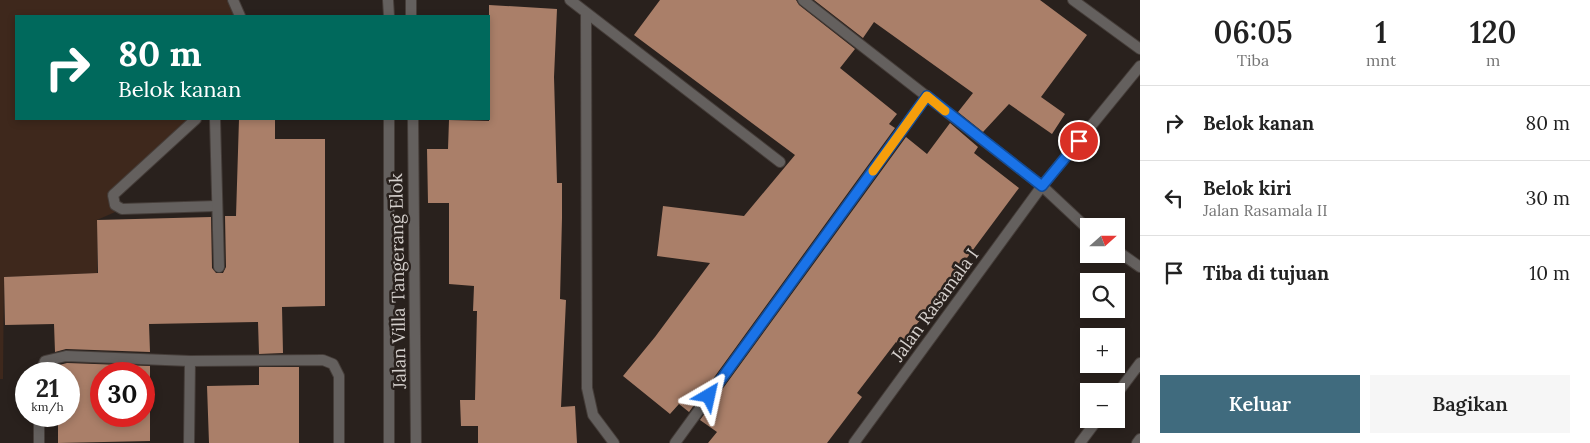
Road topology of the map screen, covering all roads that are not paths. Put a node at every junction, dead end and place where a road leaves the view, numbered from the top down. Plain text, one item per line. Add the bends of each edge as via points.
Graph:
1 (233, 0) edge
2 (388, 0) edge
3 (410, 0) edge
4 (570, 0) edge
5 (803, 0) edge
6 (1073, 0) edge
7 (586, 13) junction
8 (240, 15) edge
9 (389, 15) edge
10 (411, 15) edge
11 (1140, 49) edge
12 (1140, 66) edge
13 (927, 96) junction
14 (195, 120) edge
15 (215, 120) edge
16 (389, 120) edge
17 (413, 120) edge
18 (780, 162) dead end
19 (1042, 186) junction
20 (216, 206) junction
21 (1080, 224) edge
22 (1125, 256) edge
23 (219, 267) dead end
24 (1140, 267) edge
25 (190, 361) junction
26 (45, 362) edge
27 (1140, 363) edge
28 (1125, 383) edge
29 (39, 427) edge
30 (1091, 428) edge
31 (1140, 439) edge
32 (39, 443) edge
33 (189, 443) edge
34 (339, 443) edge
35 (389, 443) edge
36 (416, 443) edge
37 (614, 443) edge
38 (675, 443) edge
39 (854, 443) edge
40 (1080, 443) edge
41 (1137, 443) edge

1 - 8 street
2 - 9 street
3 - 10 street
4 - 7 street
5 - 13 street
6 - 11 street
7 - 18 street
7 - 37 street via 587,388 593,414
12 - 19 street, Jalan Rasamala I
13 - 19 street
13 - 38 street
14 - 20 street via 113,196 115,205 122,209
15 - 20 street
16 - 35 street, Jalan Villa Tangerang Elok
17 - 36 street, Jalan Villa Tangerang Elok
19 - 21 street
19 - 39 street, Jalan Rasamala I
20 - 23 street
22 - 24 street
25 - 26 street via 66,356
25 - 33 street
25 - 34 street via 323,360 333,364 339,376
27 - 28 street
29 - 32 street
30 - 40 street
31 - 41 street

